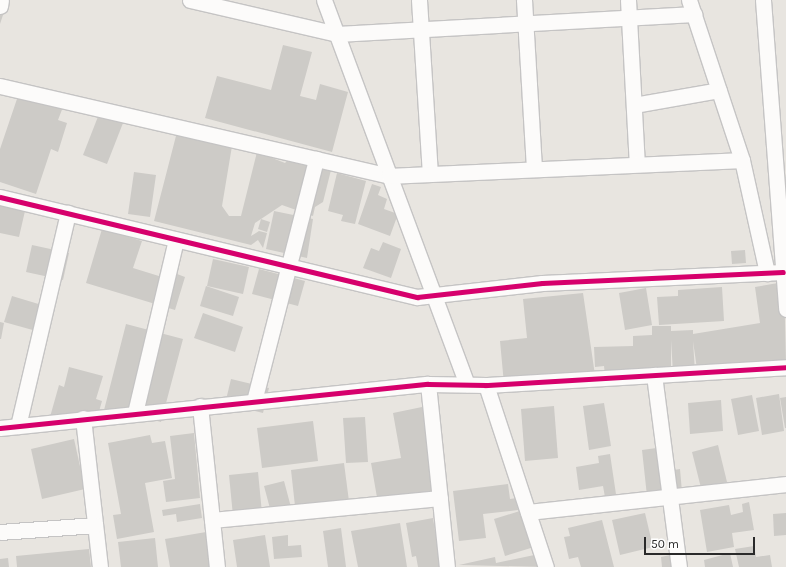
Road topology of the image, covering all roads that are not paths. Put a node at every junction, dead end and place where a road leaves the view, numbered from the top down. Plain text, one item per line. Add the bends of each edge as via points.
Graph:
1 (1, 0) edge
2 (190, 0) edge
3 (324, 0) edge
4 (419, 0) edge
5 (524, 0) edge
6 (628, 0) edge
7 (763, 0) edge
8 (0, 6) edge
9 (691, 7) edge
10 (629, 18) junction
11 (526, 23) junction
12 (421, 29) junction
13 (337, 34) junction
14 (0, 86) edge
15 (719, 90) junction
16 (634, 105) junction
17 (316, 159) junction
18 (742, 160) junction
19 (637, 164) junction
20 (534, 169) junction
21 (430, 174) junction
22 (389, 176) junction
23 (0, 197) edge
24 (68, 214) junction
25 (176, 240) junction
26 (287, 268) junction
27 (783, 272) junction
28 (767, 273) junction
29 (434, 295) junction
30 (786, 309) edge
31 (786, 367) edge
32 (654, 375) junction
33 (428, 384) junction
34 (467, 384) junction
35 (486, 385) junction
36 (254, 401) junction
37 (200, 406) junction
38 (135, 413) junction
39 (83, 418) junction
40 (18, 426) junction
41 (0, 428) edge
42 (786, 484) edge
43 (672, 497) junction
44 (440, 498) junction
45 (528, 512) junction
46 (212, 520) junction
47 (95, 525) junction
48 (0, 532) edge
49 (100, 567) edge
50 (217, 567) edge
51 (447, 567) edge
52 (546, 567) edge
53 (679, 567) edge

1 - 8 street
2 - 13 street
3 - 13 street
4 - 12 street
5 - 11 street
6 - 10 street
7 - 27 street
9 - 10 street
9 - 15 street
10 - 11 street
10 - 16 street
11 - 12 street
11 - 20 street
12 - 13 street
12 - 21 street
13 - 22 street
14 - 17 street
15 - 16 street
15 - 18 street
16 - 19 street
17 - 22 street
17 - 26 street
18 - 19 street
18 - 28 street
19 - 20 street
20 - 21 street
21 - 22 street
22 - 29 street
23 - 24 street
24 - 25 street
24 - 40 street
25 - 26 street
25 - 38 street
26 - 29 street via 406,296
26 - 36 street
27 - 28 street
27 - 30 street
28 - 29 street via 542,283
29 - 34 street
31 - 32 street
32 - 35 street
32 - 43 street
33 - 34 street
33 - 36 street
33 - 44 street
34 - 35 street
35 - 45 street
36 - 37 street
37 - 38 street
37 - 46 street
38 - 39 street
39 - 40 street
39 - 47 street
40 - 41 street
42 - 43 street
43 - 45 street
43 - 53 street
44 - 46 street
44 - 51 street
45 - 52 street
46 - 50 street
47 - 48 street
47 - 49 street

